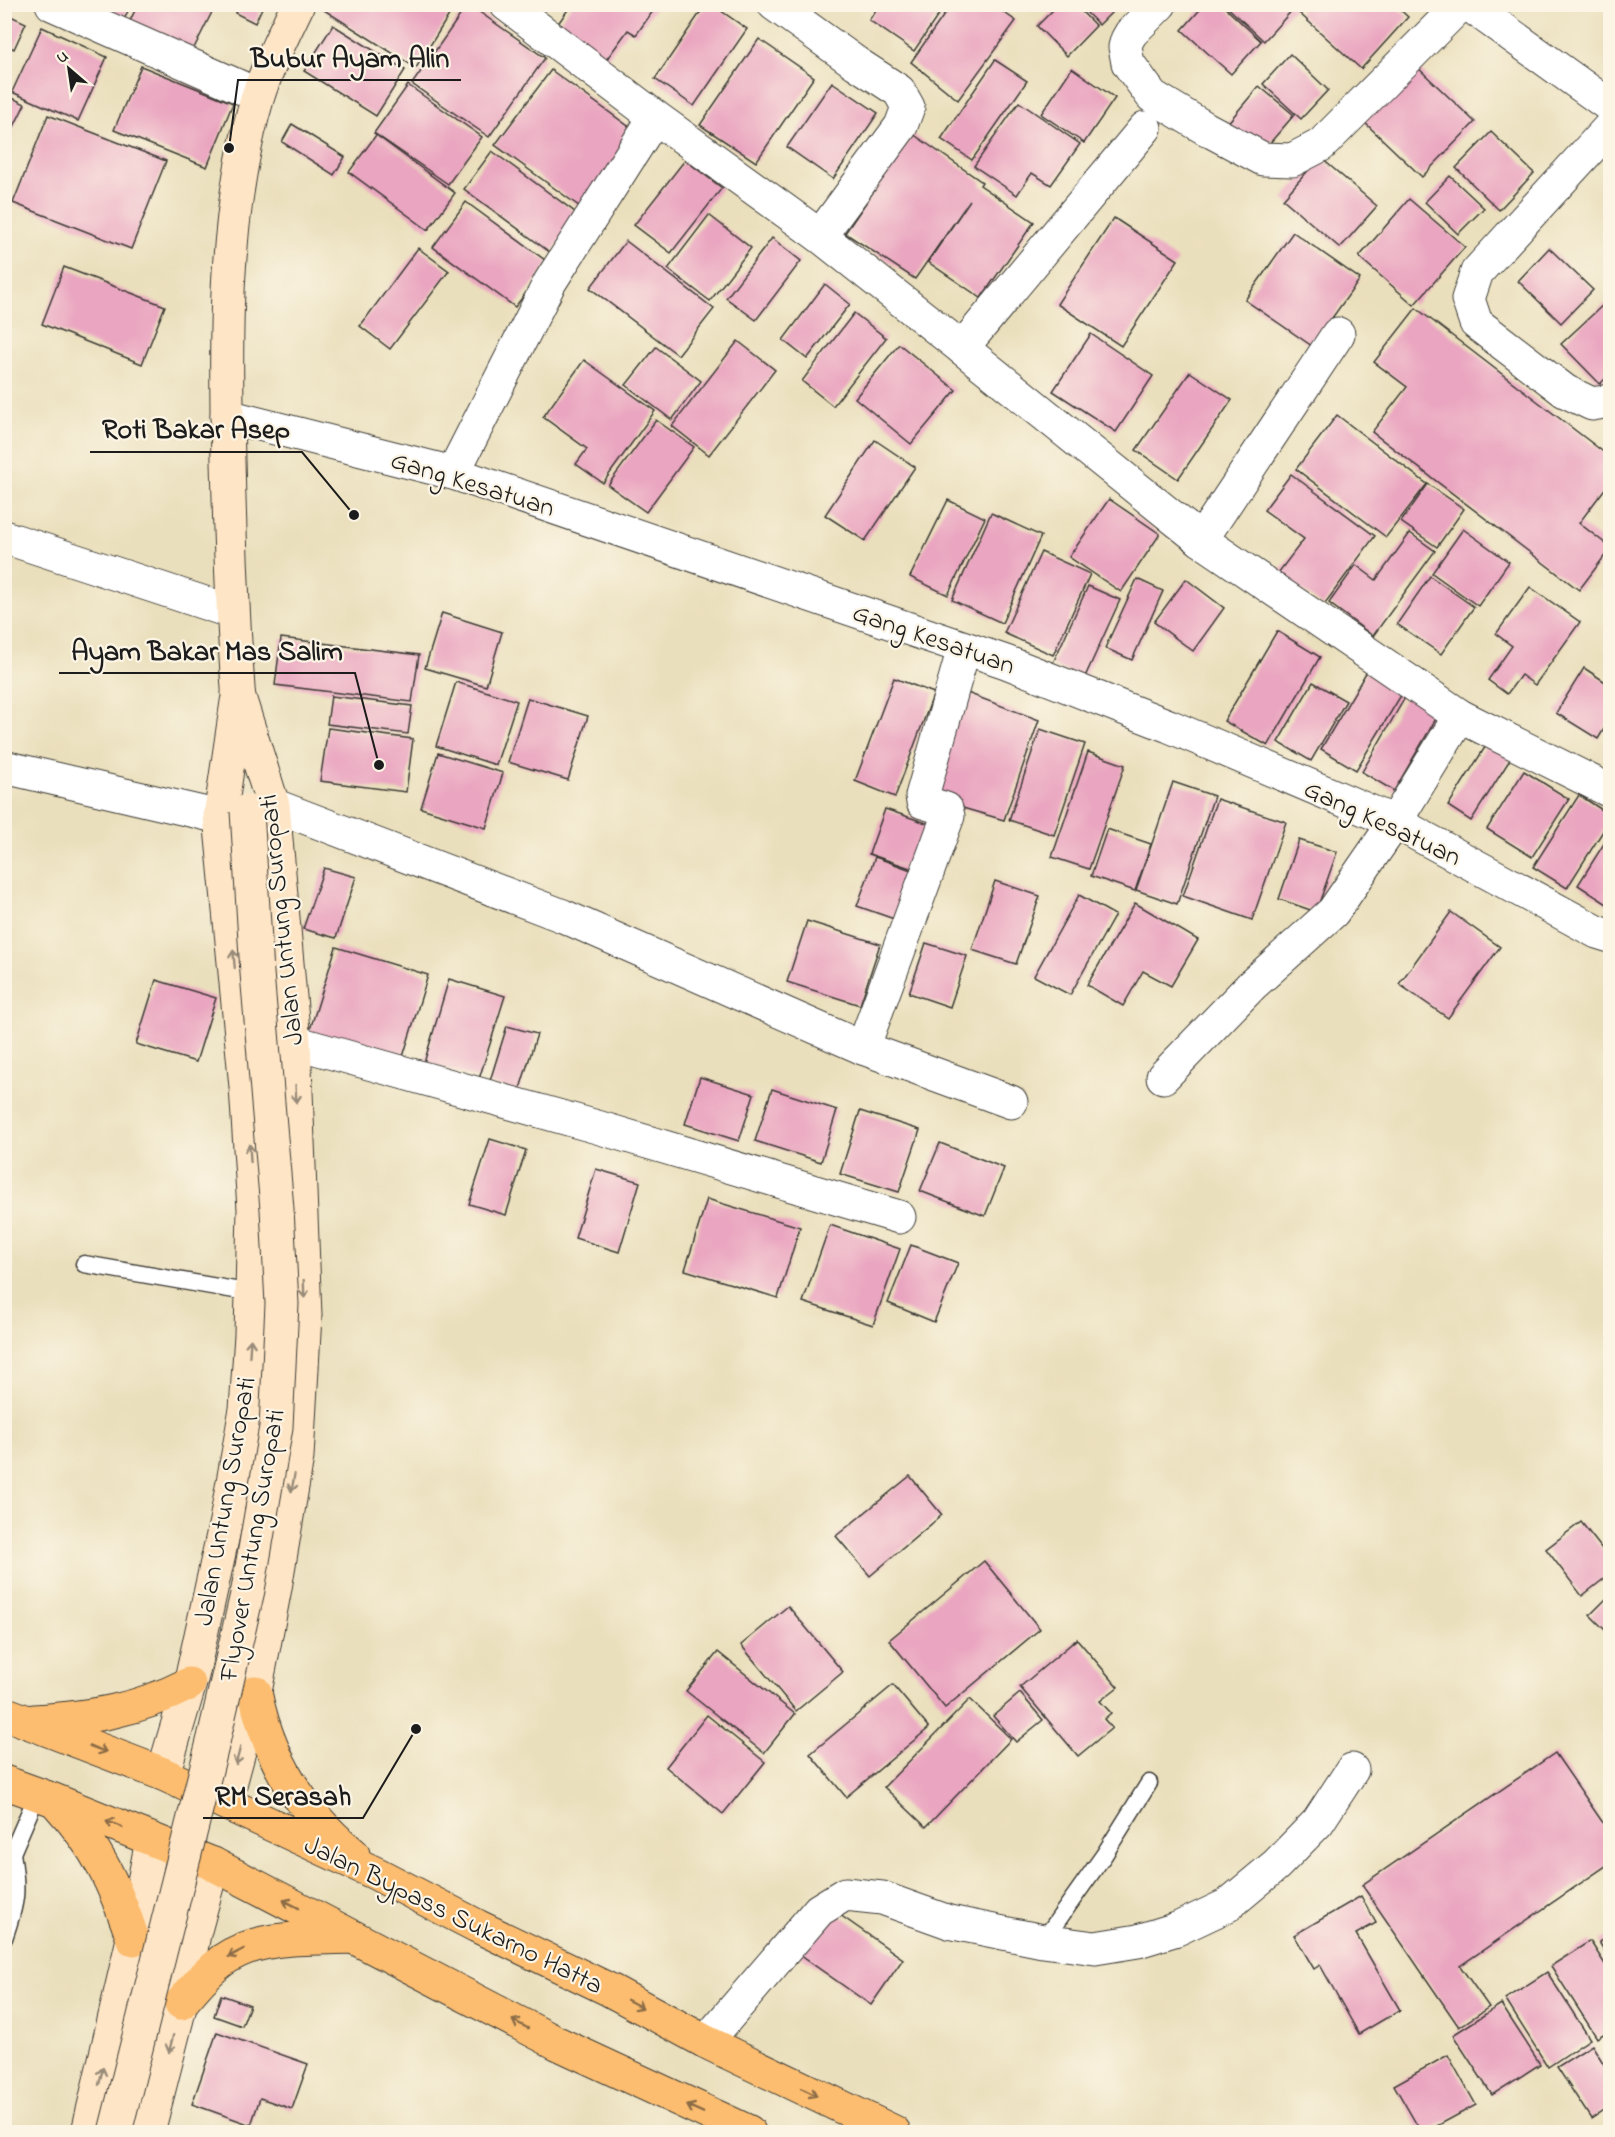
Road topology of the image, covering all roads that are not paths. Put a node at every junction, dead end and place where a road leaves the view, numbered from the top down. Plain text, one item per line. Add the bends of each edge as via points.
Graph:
1 (52, 4) edge
2 (298, 4) edge
3 (506, 4) edge
4 (774, 4) edge
5 (1160, 4) edge
6 (1461, 4) edge
7 (1468, 4) edge
8 (258, 95) junction
9 (1611, 106) edge
10 (655, 117) junction
11 (1611, 127) edge
12 (1145, 128) dead end
13 (820, 236) junction
14 (1338, 334) dead end
15 (962, 348) junction
16 (1611, 401) edge
17 (227, 416) junction
18 (453, 472) junction
19 (4, 537) edge
20 (1201, 540) junction
21 (232, 612) junction
22 (964, 648) junction
23 (1460, 716) junction
24 (4, 767) edge
25 (1611, 791) edge
26 (247, 811) junction
27 (1395, 822) junction
28 (1611, 936) edge
29 (294, 1042) junction
30 (863, 1048) junction
31 (1163, 1077) dead end
32 (1011, 1102) dead end
33 (899, 1217) dead end
34 (84, 1264) dead end
35 (252, 1293) junction
36 (190, 1680) junction
37 (256, 1687) junction
38 (15, 1717) edge
39 (1352, 1770) dead end
40 (163, 1774) junction
41 (4, 1782) edge
42 (1149, 1783) dead end
43 (45, 1797) junction
44 (225, 1803) junction
45 (152, 1840) junction
46 (8, 1856) edge
47 (213, 1864) junction
48 (377, 1874) junction
49 (135, 1930) junction
50 (194, 1934) junction
51 (355, 1937) junction
52 (4, 1938) edge
53 (1043, 1941) junction
54 (181, 2003) junction
55 (706, 2042) junction
56 (88, 2133) edge
57 (115, 2133) edge
58 (148, 2133) edge
59 (749, 2133) edge
60 (894, 2133) edge

1 - 8 street
2 - 8 main road, Flyover Untung Suropati
3 - 10 street
4 - 13 street via 899,91 908,106 901,126
5 - 6 street via 1131,33 1125,46 1128,63 1152,96 1263,159 1292,160 1321,145
7 - 9 street
8 - 17 main road, Flyover Untung Suropati via 240,171 227,288
10 - 13 street
10 - 18 street via 550,282
11 - 16 street via 1477,272 1468,299 1476,323 1565,391 1592,404
12 - 15 street
13 - 15 street
14 - 20 street
15 - 20 street
17 - 18 street, Gang Kesatuan
17 - 21 main road, Flyover Untung Suropati
18 - 22 street, Gang Kesatuan
19 - 21 street
20 - 23 street
21 - 26 main road, Flyover Untung Suropati
22 - 27 street, Gang Kesatuan via 1169,726
22 - 30 street via 922,796 923,802 946,809 948,816
23 - 25 street
23 - 27 street
24 - 26 street
26 - 29 main road, Jalan Untung Suropati
26 - 30 street via 563,916
35 -> 26 main road, Jalan Untung Suropati
26 - 57 main road, Flyover Untung Suropati, bridge via 278,1209 282,1304 276,1426 248,1590 217,1727
27 - 28 street, Gang Kesatuan
27 - 31 street via 1333,912 1252,985
29 - 33 street
29 -> 37 main road, Jalan Untung Suropati via 305,1315 297,1457
30 - 32 street
34 - 35 lane
36 -> 35 main road, Jalan Untung Suropati via 226,1521 246,1409
36 - 37 main road via 204,1698 216,1704 240,1701
36 - 38 highway via 159,1699 111,1713
36 - 40 main road, Jalan Untung Suropati
37 -> 44 main road, Jalan Untung Suropati
37 - 48 highway via 268,1744 292,1788 324,1827
38 -> 40 highway, Jalan Bypass Sukarno Hatta
39 - 53 street via 1318,1822 1276,1865 1228,1905 1177,1929 1138,1941 1095,1948
40 - 44 highway, Jalan Bypass Sukarno Hatta
41 - 43 highway
42 - 53 lane via 1104,1856
45 -> 43 highway
43 - 46 lane
43 - 49 highway via 86,1837
44 - 48 highway, Jalan Bypass Sukarno Hatta
45 - 47 highway
45 - 49 main road
46 - 52 lane via 17,1884 15,1907
47 - 50 main road
51 -> 47 highway
48 -> 55 highway, Jalan Bypass Sukarno Hatta
49 - 50 main road via 148,1907 166,1902 184,1909
56 -> 49 main road
50 - 54 main road
51 -> 54 highway via 278,1941 248,1947 211,1970
59 -> 51 highway via 557,2043
53 - 55 street via 949,1922 882,1898 845,1894 819,1910
54 -> 58 main road
55 -> 60 highway, Jalan Bypass Sukarno Hatta

